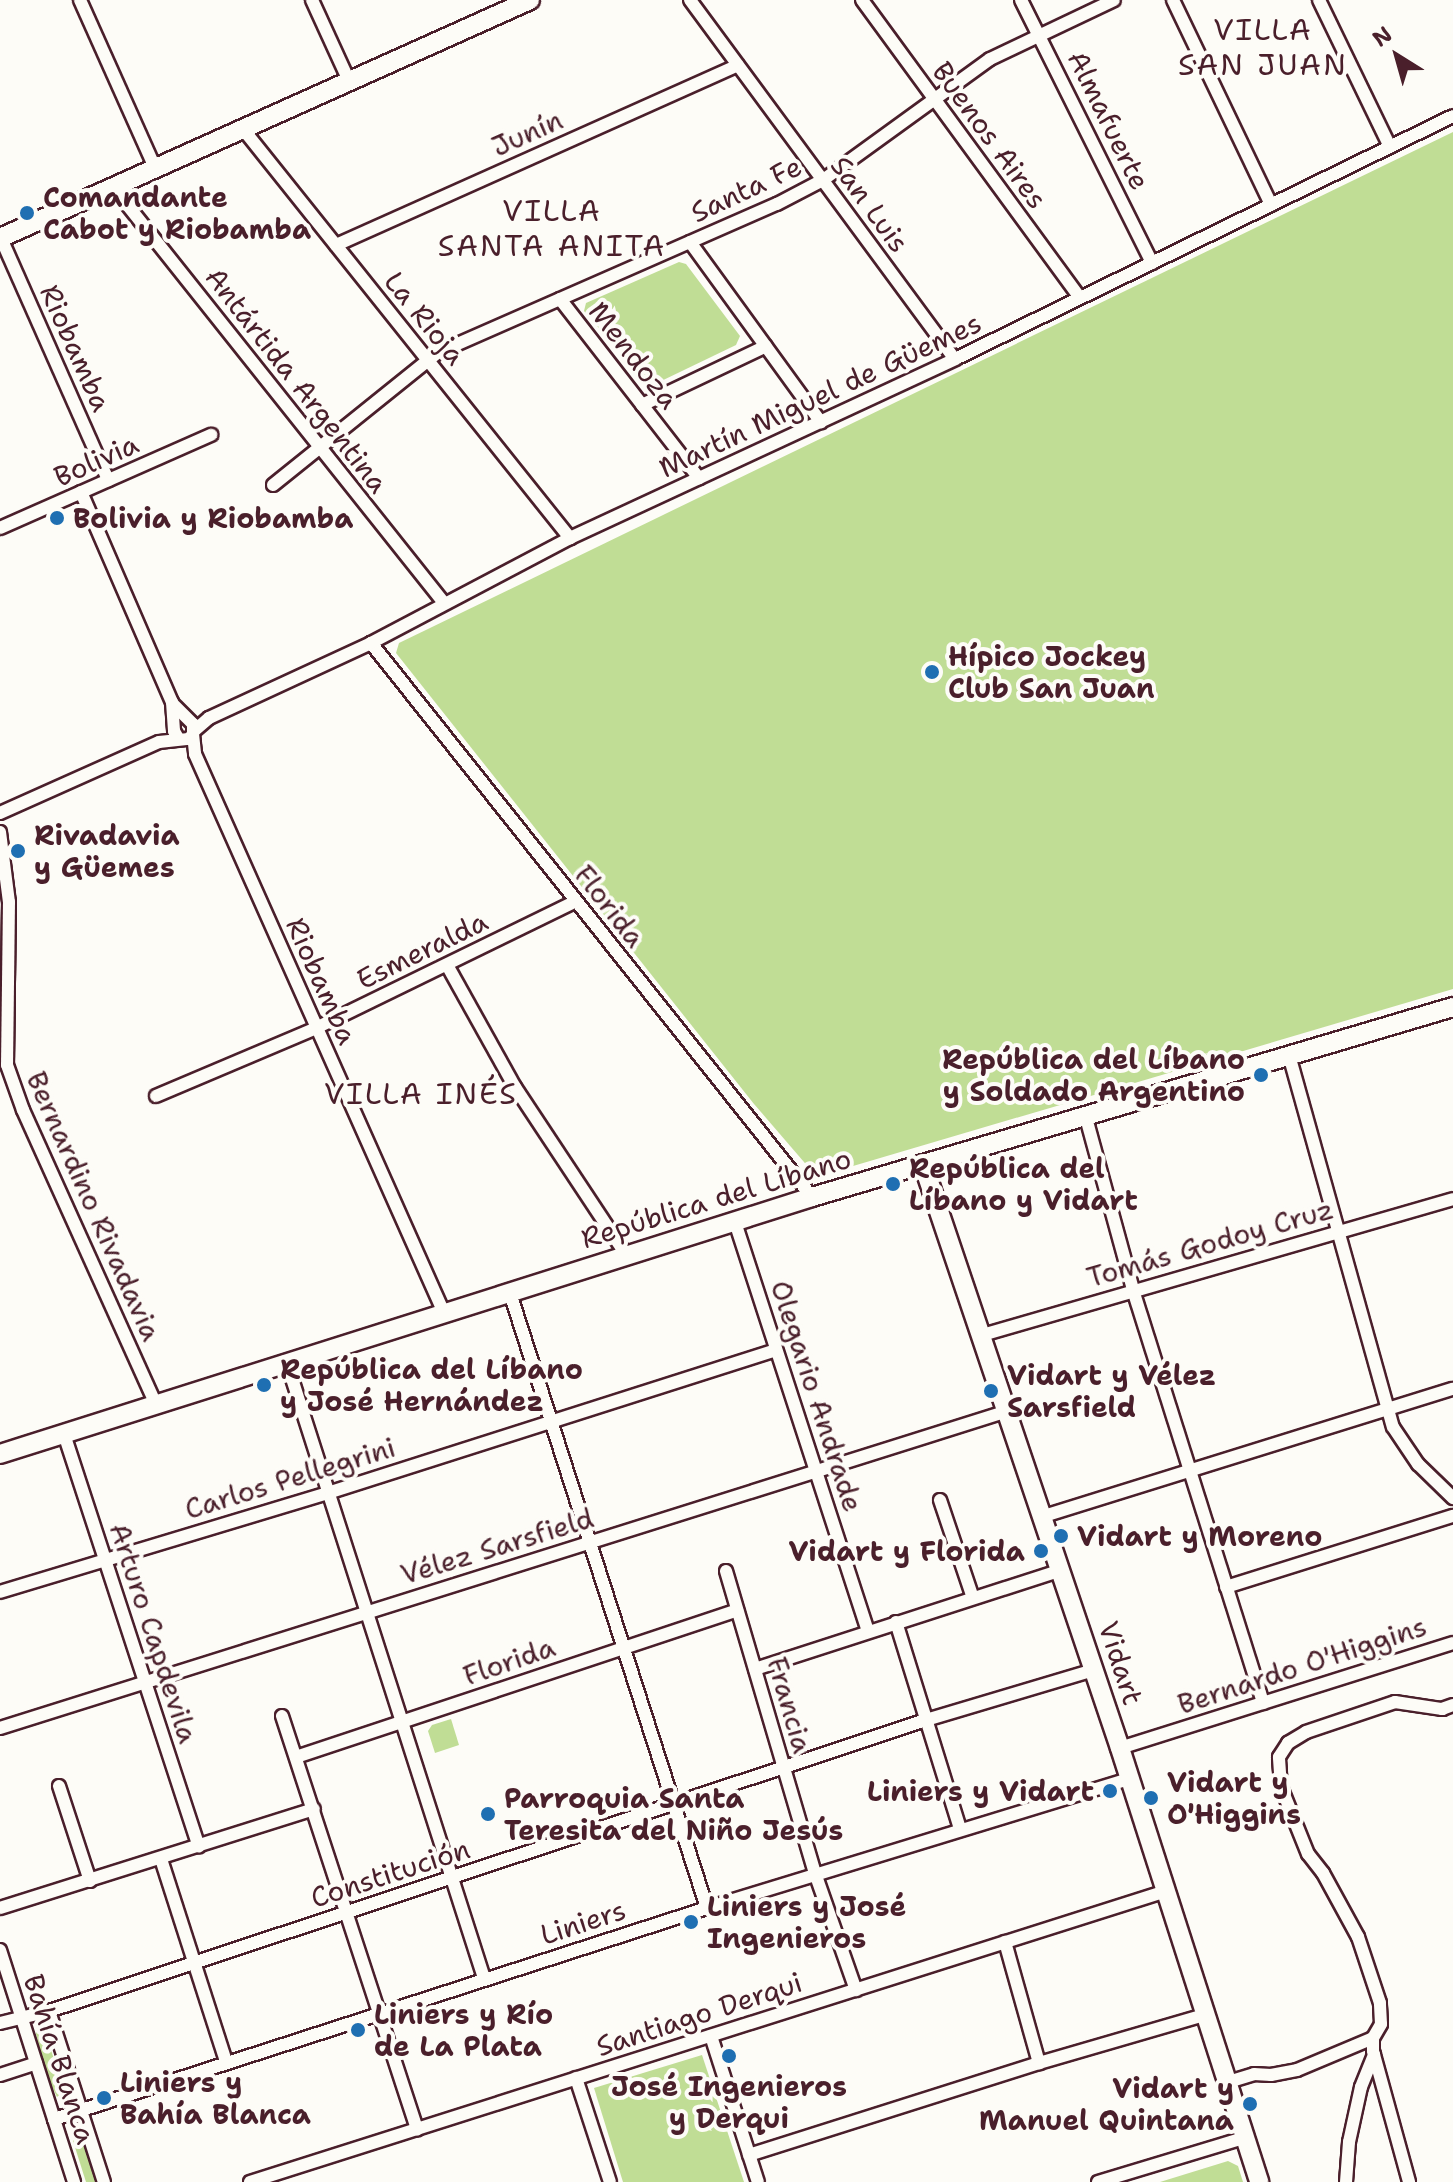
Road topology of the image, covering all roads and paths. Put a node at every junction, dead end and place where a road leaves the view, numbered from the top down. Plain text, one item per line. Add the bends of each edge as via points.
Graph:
1 (80, 0) edge
2 (312, 0) edge
3 (530, 0) edge
4 (690, 0) edge
5 (862, 0) edge
6 (1021, 0) edge
7 (1114, 0) edge
8 (1173, 0) edge
9 (1319, 0) edge
10 (1040, 35) junction
11 (738, 65) junction
12 (349, 81) junction
13 (935, 99) junction
14 (1453, 116) edge
15 (243, 129) junction
16 (1390, 147) junction
17 (155, 168) junction
18 (823, 180) junction
19 (113, 187) junction
20 (1271, 205) junction
21 (0, 237) edge
22 (690, 242) junction
23 (336, 245) junction
24 (1152, 263) junction
25 (1080, 298) junction
26 (560, 299) junction
27 (766, 346) junction
28 (955, 359) junction
29 (428, 360) junction
30 (642, 405) junction
31 (821, 422) junction
32 (211, 435) dead end
33 (319, 448) junction
34 (699, 478) junction
35 (108, 480) junction
36 (273, 485) dead end
37 (81, 492) junction
38 (0, 528) edge
39 (570, 538) junction
40 (444, 603) junction
41 (371, 643) junction
42 (184, 730) junction
43 (0, 813) edge
44 (0, 832) edge
45 (576, 901) junction
46 (447, 965) junction
47 (3, 1002) edge
48 (1453, 1007) edge
49 (316, 1028) junction
50 (1289, 1055) junction
51 (156, 1096) dead end
52 (1085, 1114) junction
53 (923, 1164) junction
54 (812, 1197) junction
55 (1453, 1199) edge
56 (735, 1222) junction
57 (1339, 1230) junction
58 (627, 1256) junction
59 (1133, 1290) junction
60 (510, 1293) junction
61 (444, 1313) junction
62 (982, 1335) junction
63 (776, 1350) junction
64 (287, 1363) junction
65 (1453, 1389) edge
66 (156, 1405) junction
67 (1388, 1409) junction
68 (1008, 1411) junction
69 (551, 1419) junction
70 (64, 1434) junction
71 (0, 1454) edge
72 (816, 1471) junction
73 (1189, 1472) junction
74 (331, 1492) junction
75 (1453, 1498) edge
76 (940, 1500) dead end
77 (1044, 1516) junction
78 (1453, 1516) edge
79 (589, 1543) junction
80 (105, 1558) junction
81 (1062, 1570) junction
82 (726, 1571) dead end
83 (1226, 1587) junction
84 (0, 1592) edge
85 (973, 1598) junction
86 (367, 1610) junction
87 (737, 1610) junction
88 (896, 1622) junction
89 (868, 1632) junction
90 (1453, 1643) edge
91 (622, 1648) junction
92 (755, 1669) junction
93 (1094, 1670) junction
94 (145, 1682) junction
95 (1263, 1703) junction
96 (1453, 1705) edge
97 (282, 1716) dead end
98 (926, 1720) junction
99 (403, 1722) junction
100 (0, 1728) edge
101 (1120, 1748) junction
102 (296, 1757) junction
103 (783, 1768) junction
104 (1129, 1779) junction
105 (59, 1786) dead end
106 (674, 1804) junction
107 (314, 1809) junction
108 (960, 1829) junction
109 (199, 1846) junction
110 (161, 1859) junction
111 (816, 1876) junction
112 (452, 1878) junction
113 (90, 1881) junction
114 (1163, 1892) junction
115 (0, 1908) edge
116 (707, 1908) junction
117 (348, 1912) junction
118 (1005, 1942) junction
119 (0, 1950) edge
120 (194, 1962) junction
121 (484, 1978) junction
122 (856, 1990) junction
123 (49, 2011) junction
124 (380, 2011) junction
125 (1204, 2015) junction
126 (22, 2019) junction
127 (0, 2023) edge
128 (711, 2036) junction
129 (1373, 2038) junction
130 (1374, 2054) junction
131 (226, 2062) junction
132 (36, 2063) junction
133 (1039, 2063) junction
134 (1267, 2064) dead end
135 (1254, 2074) junction
136 (0, 2075) edge
137 (576, 2078) junction
138 (1225, 2083) junction
139 (80, 2112) junction
140 (54, 2119) junction
141 (417, 2129) junction
142 (1244, 2138) junction
143 (749, 2155) junction
144 (293, 2176) edge
145 (74, 2182) edge
146 (104, 2182) edge
147 (250, 2182) edge
148 (610, 2182) edge
149 (758, 2182) edge
150 (1098, 2182) edge
151 (1259, 2182) edge
152 (1346, 2182) edge
153 (1409, 2182) edge

1 - 17 street
2 - 12 street
3 - 12 main road
4 - 11 street, San Luis
5 - 13 street, Buenos Aires
6 - 10 street, Almafuerte
7 - 10 street, Santa Fe
8 - 20 street
9 - 16 street
10 - 13 street, Santa Fe via 990,59
10 - 24 street, Almafuerte
11 - 18 street, San Luis
11 - 23 street, Junín
12 - 15 main road
13 - 18 street, Santa Fe
13 - 25 street, Buenos Aires
14 - 16 street, Martín Miguel de Güemes
15 - 17 main road
15 - 23 street, La Rioja
16 - 20 street, Martín Miguel de Güemes
17 - 19 main road
18 - 22 street, Santa Fe
18 - 28 street, San Luis
19 - 21 main road
19 - 33 street, Antártida Argentina
20 - 24 street, Martín Miguel de Güemes
21 - 35 street, Riobamba
22 - 26 street, Santa Fe
22 - 27 street
23 - 29 street, La Rioja
24 - 25 street, Martín Miguel de Güemes
25 - 28 street, Martín Miguel de Güemes
26 - 29 street, Santa Fe
26 - 30 street, Mendoza
27 - 30 street
27 - 31 street
28 - 31 street, Martín Miguel de Güemes
29 - 33 street, Santa Fe
29 - 39 street, La Rioja
30 - 34 street, Mendoza
31 - 34 street, Martín Miguel de Güemes
32 - 35 street, Bolivia
33 - 36 street, Santa Fe
33 - 40 street, Antártida Argentina
34 - 39 street, Martín Miguel de Güemes
35 - 37 street, Bolivia
37 - 38 street, Bolivia
37 - 42 street, Riobamba
39 - 40 street, Martín Miguel de Güemes
40 - 41 street, Martín Miguel de Güemes
41 - 42 street, Martín Miguel de Güemes
41 - 45 street, Florida
42 - 43 street, Martín Miguel de Güemes
42 - 49 street, Riobamba
44 - 47 street, Bernardino Rivadavia via 9,902
45 - 46 street, Esmeralda
45 - 54 street, Florida
46 - 49 street, Esmeralda
46 - 58 street via 515,1087
47 - 66 street, Bernardino Rivadavia via 7,1065 16,1092
48 - 50 main road, República del Líbano
49 - 51 street, Esmeralda
49 - 61 street, Riobamba
50 - 52 main road, República del Líbano
50 - 57 street
52 - 53 main road, República del Líbano
52 - 59 street
53 - 54 main road, República del Líbano
53 - 62 main road, Vidart
54 - 56 main road, República del Líbano
55 - 57 street, Tomás Godoy Cruz
56 - 58 main road, República del Líbano
56 - 63 street, Olegario Andrade
57 - 59 street, Tomás Godoy Cruz
57 - 67 street
58 - 60 main road, República del Líbano
59 - 62 street, Tomás Godoy Cruz
59 - 73 street
60 - 61 main road, República del Líbano
60 - 69 street
61 - 64 main road, República del Líbano
62 - 68 main road, Vidart
63 - 69 street, Carlos Pellegrini
63 - 72 street, Olegario Andrade
64 - 66 main road, República del Líbano
64 - 74 street
65 - 67 street
66 - 70 main road, República del Líbano
67 - 73 street
67 - 75 street via 1401,1443
68 - 72 street, Vélez Sarsfield
68 - 77 main road, Vidart
69 - 74 street, Carlos Pellegrini
69 - 79 street
70 - 71 main road, República del Líbano
70 - 80 street, Arturo Capdevila
72 - 79 street, Vélez Sarsfield
72 - 89 street, Olegario Andrade
73 - 77 street
73 - 83 street
74 - 80 street, Carlos Pellegrini
74 - 86 street
76 - 85 street
77 - 81 main road, Vidart
78 - 83 street
79 - 86 street, Vélez Sarsfield
79 - 91 street
80 - 84 street, Carlos Pellegrini
80 - 94 street, Arturo Capdevila
81 - 85 street
81 - 93 main road, Vidart
82 - 87 street, Francia
83 - 95 street
85 - 88 street
86 - 94 street, Vélez Sarsfield
86 - 99 street
87 - 91 street, Florida
87 - 92 street, Francia
88 - 89 street
88 - 98 street
89 - 92 street
90 - 95 street, Bernardo O'Higgins
91 - 99 street, Florida
91 - 106 street
92 - 103 street, Francia
93 - 98 street, Constitución
93 - 101 main road, Vidart
94 - 100 street, Vélez Sarsfield
94 - 109 street, Arturo Capdevila
95 - 101 street, Bernardo O'Higgins
96 - 129 street via 1442,1709 1395,1702 1306,1732 1288,1743 1279,1757 1281,1787 1308,1854 1358,1937 1380,2003 1381,2024
97 - 102 street
98 - 103 street, Constitución
98 - 108 street
99 - 102 street, Florida
99 - 112 street
101 - 104 main road, Vidart
102 - 107 street
103 - 106 street, Constitución
103 - 111 street, Francia
104 - 108 street, Liniers
104 - 114 main road, Vidart
105 - 113 street
106 - 112 street, Constitución
106 - 116 street
107 - 109 street
107 - 117 street
108 - 111 street, Liniers
109 - 110 street
110 - 113 street
110 - 120 street
111 - 116 street, Liniers
111 - 122 street, Francia
112 - 117 street, Constitución
112 - 121 street
113 - 115 street
114 - 118 street, Santiago Derqui
114 - 125 main road, Vidart
116 - 121 street, Liniers
117 - 120 street, Constitución
117 - 124 street
118 - 122 street, Santiago Derqui
118 - 133 street
119 - 126 street, Bahía Blanca
120 - 123 street, Constitución
120 - 131 street
121 - 124 street, Liniers
122 - 128 street, Santiago Derqui
123 - 126 street, Constitución
123 - 139 street, Bahía Blanca
124 - 131 street, Liniers
124 - 141 street
125 - 133 street
125 - 138 main road, Vidart
126 - 127 street, Constitución
126 - 132 street, Bahía Blanca
128 - 137 street, Santiago Derqui
128 - 143 street
129 - 130 street
129 - 135 street via 1297,2070
130 - 152 street via 1361,2087
130 - 153 street
131 - 139 street, Liniers
132 - 136 street
132 - 140 street, Bahía Blanca
133 - 143 street
134 - 135 street
135 - 138 street
137 - 141 street, Santiago Derqui
137 - 148 street
138 - 142 main road, Vidart
139 - 140 street, Liniers
139 - 146 street, Bahía Blanca
140 - 145 street, Bahía Blanca
141 - 144 street, Santiago Derqui
142 - 150 street
142 - 151 main road, Vidart
143 - 149 street
144 - 147 street, Santiago Derqui

